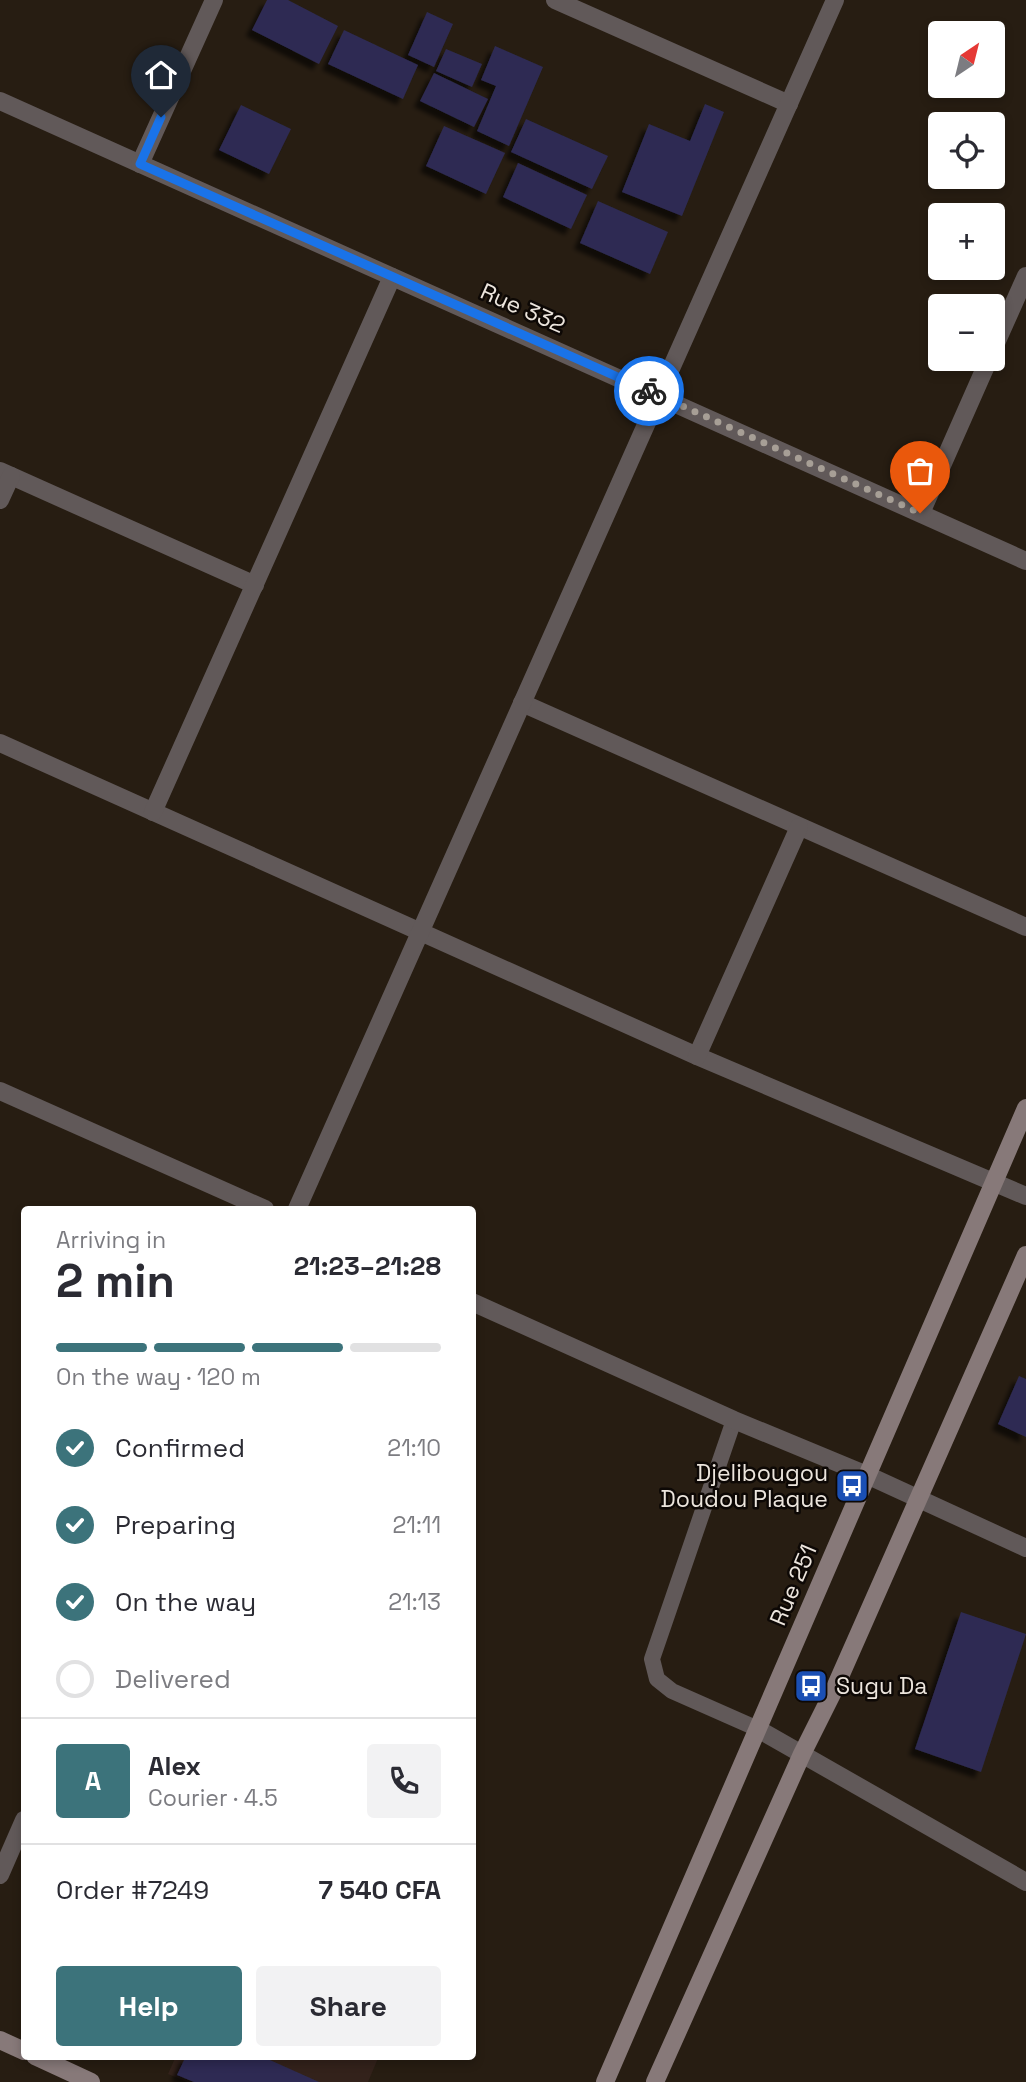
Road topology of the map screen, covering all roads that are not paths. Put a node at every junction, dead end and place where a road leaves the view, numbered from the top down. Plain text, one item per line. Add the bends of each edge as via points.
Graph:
1 (214, 0) edge
2 (555, 0) edge
3 (835, 0) edge
4 (0, 102) edge
5 (789, 104) junction
6 (140, 164) junction
7 (1026, 276) edge
8 (392, 277) junction
9 (1005, 323) edge
10 (984, 371) edge
11 (659, 396) junction
12 (5, 473) edge
13 (0, 500) edge
14 (920, 513) junction
15 (1026, 561) edge
16 (255, 585) junction
17 (522, 703) junction
18 (0, 743) edge
19 (153, 812) junction
20 (799, 827) junction
21 (1026, 928) edge
22 (420, 932) junction
23 (697, 1056) junction
24 (0, 1091) edge
25 (1026, 1108) edge
26 (993, 1181) junction
27 (1026, 1196) edge
28 (258, 1206) edge
29 (298, 1206) edge
30 (1026, 1255) edge
31 (476, 1304) edge
32 (734, 1420) junction
33 (867, 1475) junction
34 (918, 1498) junction
35 (1026, 1548) edge
36 (758, 1729) junction
37 (802, 1754) junction
38 (21, 1827) edge
39 (0, 1875) edge
40 (1026, 1882) edge
41 (0, 2040) edge
42 (21, 2050) edge
43 (44, 2060) edge
44 (91, 2082) edge
45 (605, 2082) edge
46 (655, 2082) edge

1 - 6 street
2 - 5 street
3 - 5 street
4 - 6 street, Rue 332
5 - 11 street
6 - 8 street, Rue 332
7 - 9 street
8 - 11 street, Rue 332
8 - 16 street
10 - 14 street
11 - 14 street, Rue 332
11 - 17 street
12 - 13 street
12 - 16 street
14 - 15 street, Rue 332
16 - 19 street
17 - 20 street
17 - 22 street
18 - 19 street
19 - 22 street
20 - 21 street
20 - 23 street
22 - 23 street
22 - 29 street
23 - 26 street
24 - 28 street
25 - 26 main road, Rue 251
26 - 27 street
26 - 33 main road, Rue 251
30 - 34 main road
31 - 32 street
32 - 33 street
32 - 36 lane via 652,1659 657,1679 672,1691
33 - 34 street
33 - 36 main road, Rue 251
34 - 35 street
34 - 37 main road
36 - 37 street
36 - 45 main road, Rue 251
37 - 40 street
37 - 46 main road
38 - 39 street
41 - 42 main road
43 - 44 main road

